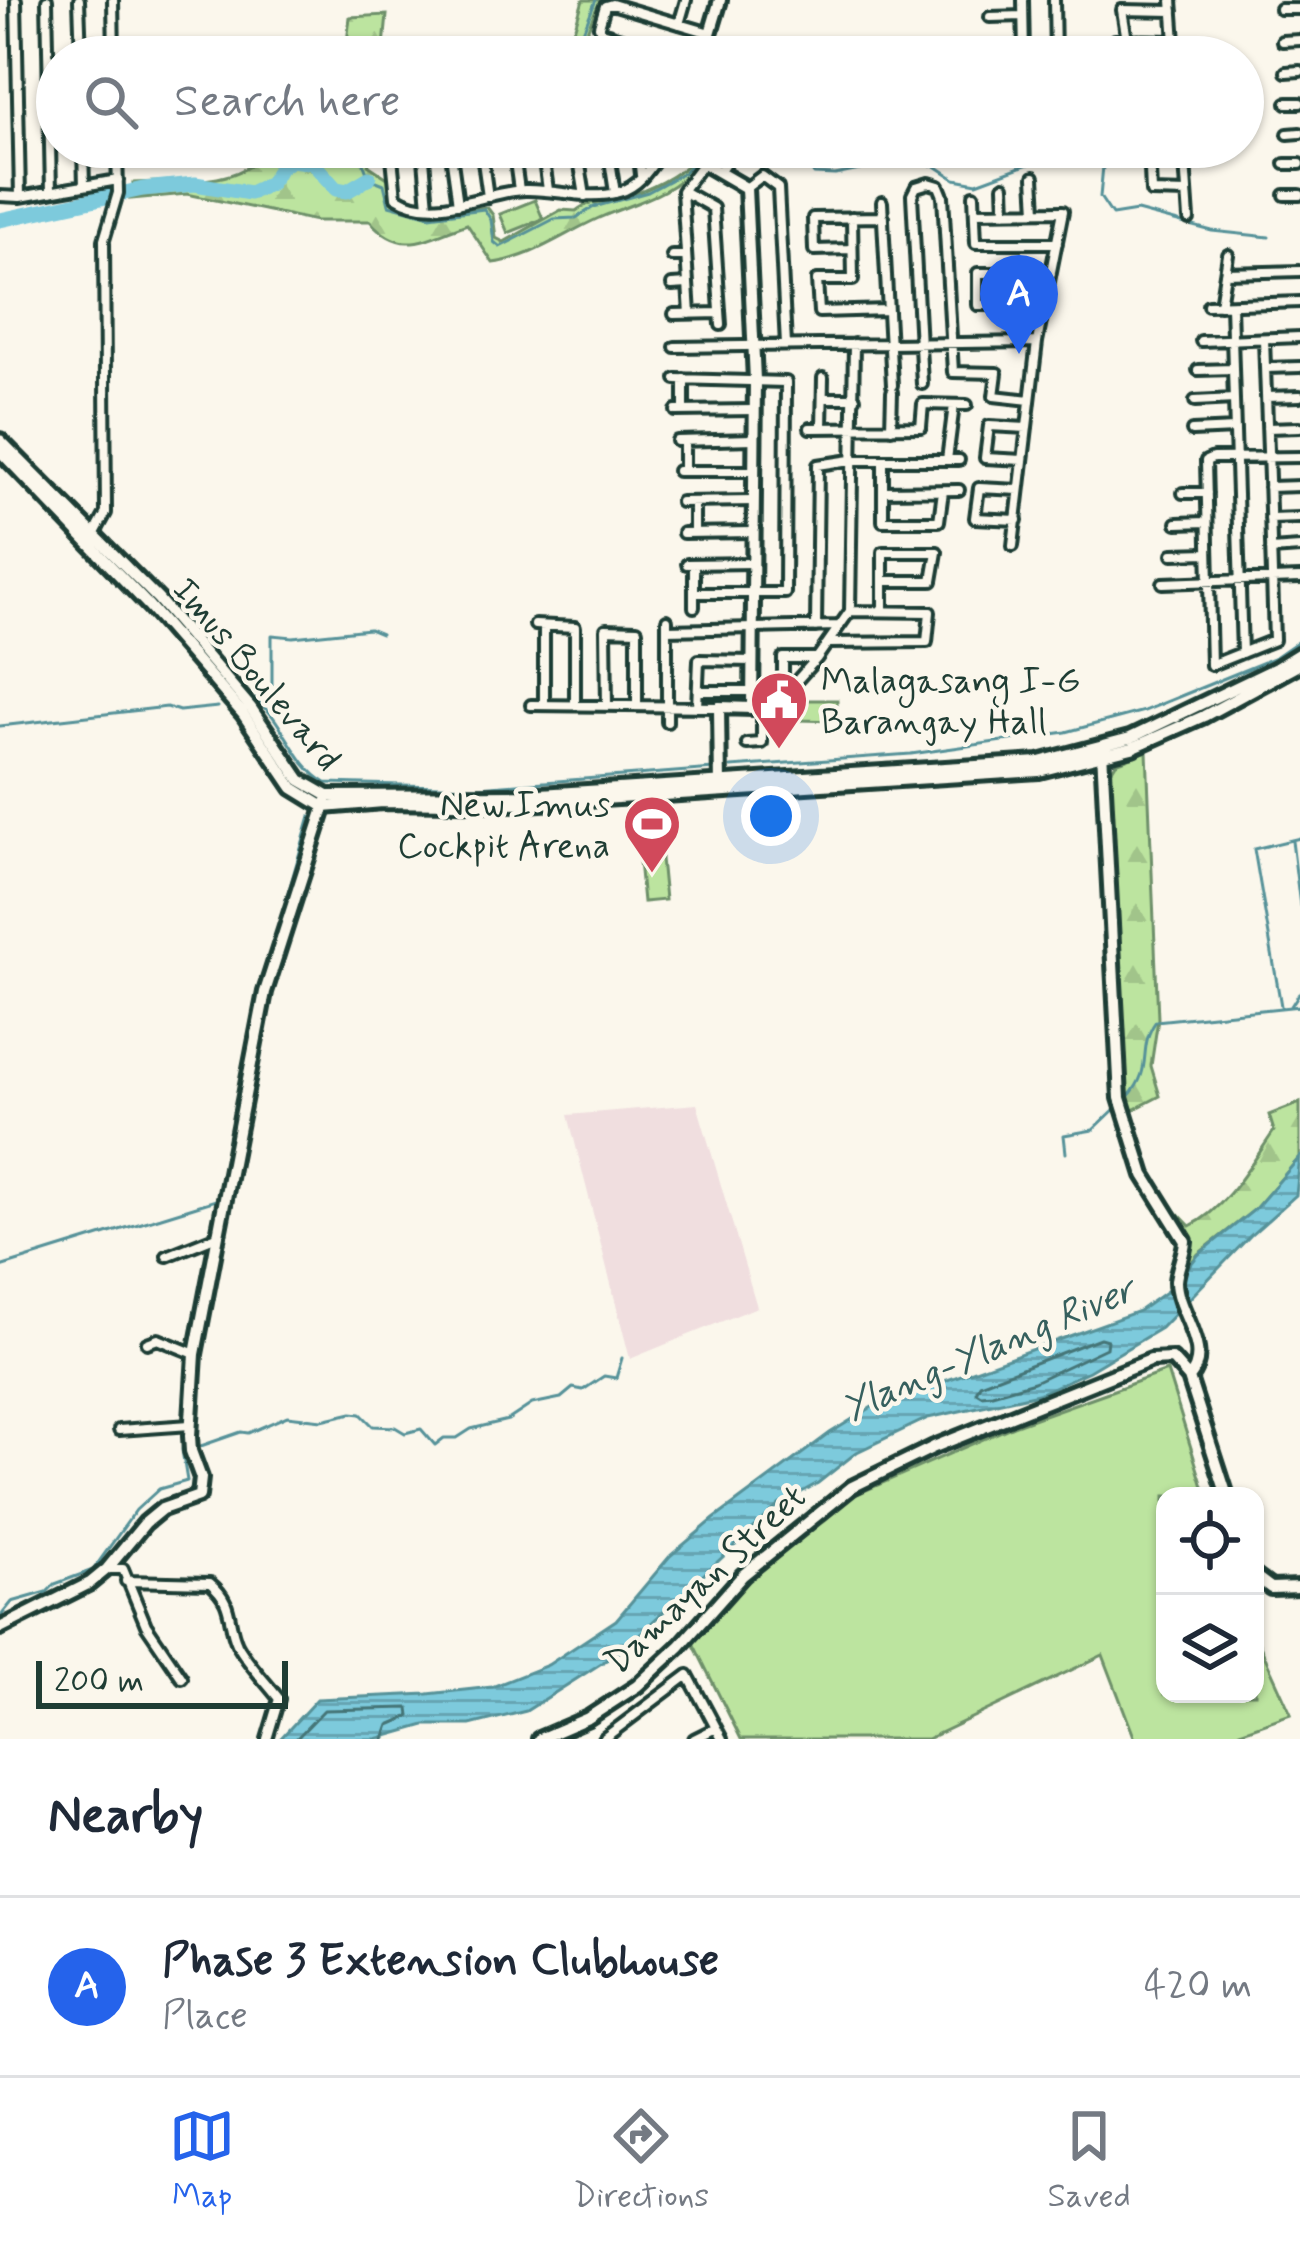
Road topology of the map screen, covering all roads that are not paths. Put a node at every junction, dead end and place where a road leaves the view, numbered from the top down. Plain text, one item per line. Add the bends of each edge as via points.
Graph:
1 (16, 0) edge
2 (47, 0) edge
3 (79, 0) edge
4 (113, 0) edge
5 (686, 0) edge
6 (720, 0) edge
7 (1022, 0) edge
8 (1054, 0) edge
9 (1172, 5) edge
10 (1280, 9) dead end
11 (1300, 9) edge
12 (1023, 16) junction
13 (989, 17) dead end
14 (679, 24) junction
15 (710, 34) joint
16 (48, 36) edge
17 (80, 36) edge
18 (114, 36) edge
19 (610, 36) edge
20 (1024, 36) edge
21 (1055, 36) edge
22 (1126, 36) edge
23 (1175, 36) edge
24 (1282, 40) dead end
25 (1300, 40) edge
26 (1300, 71) edge
27 (1286, 72) dead end
28 (1287, 103) dead end
29 (1300, 103) edge
30 (1288, 134) dead end
31 (1300, 134) edge
32 (1285, 164) dead end
33 (1300, 164) edge
34 (50, 168) edge
35 (84, 168) edge
36 (118, 168) edge
37 (394, 168) edge
38 (425, 168) edge
39 (453, 168) edge
40 (484, 168) edge
41 (516, 168) edge
42 (545, 168) edge
43 (580, 168) edge
44 (611, 168) edge
45 (641, 168) edge
46 (649, 168) edge
47 (693, 168) edge
48 (713, 168) edge
49 (722, 168) edge
50 (1149, 168) edge
51 (1185, 168) edge
52 (719, 173) junction
53 (1034, 177) dead end
54 (642, 178) junction
55 (118, 180) junction
56 (84, 186) junction
57 (1004, 186) dead end
58 (746, 188) junction
59 (519, 190) junction
60 (548, 190) junction
61 (682, 191) junction
62 (51, 193) junction
63 (1187, 193) junction
64 (615, 194) junction
65 (1286, 195) dead end
66 (1300, 195) edge
67 (0, 196) edge
68 (585, 196) junction
69 (974, 196) dead end
70 (20, 197) junction
71 (488, 197) junction
72 (882, 202) dead end
73 (458, 204) junction
74 (428, 206) junction
75 (1036, 211) junction
76 (975, 212) junction
77 (1005, 212) junction
78 (852, 217) junction
79 (883, 217) junction
80 (1190, 219) dead end
81 (1057, 243) junction
82 (852, 249) junction
83 (1228, 255) dead end
84 (672, 256) dead end
85 (686, 256) junction
86 (1300, 271) edge
87 (1051, 273) junction
88 (1225, 273) junction
89 (688, 284) junction
90 (672, 285) dead end
91 (1300, 302) edge
92 (1044, 305) junction
93 (1208, 305) dead end
94 (1225, 305) junction
95 (887, 310) junction
96 (720, 313) junction
97 (674, 314) dead end
98 (690, 314) junction
99 (721, 325) dead end
100 (1300, 337) edge
101 (1264, 339) junction
102 (1232, 340) junction
103 (1202, 341) dead end
104 (1037, 342) junction
105 (919, 343) junction
106 (951, 343) junction
107 (854, 344) junction
108 (889, 344) junction
109 (754, 345) junction
110 (786, 345) junction
111 (676, 346) dead end
112 (1300, 367) edge
113 (1265, 368) junction
114 (1233, 369) junction
115 (1198, 370) dead end
116 (823, 378) dead end
117 (755, 380) junction
118 (922, 384) dead end
119 (1300, 395) edge
120 (1266, 397) junction
121 (823, 398) junction
122 (855, 398) junction
123 (1234, 399) junction
124 (1030, 400) junction
125 (1195, 400) dead end
126 (954, 405) junction
127 (967, 405) dead end
128 (754, 410) junction
129 (1300, 427) edge
130 (810, 428) dead end
131 (823, 428) junction
132 (853, 428) junction
133 (891, 428) junction
134 (1027, 428) junction
135 (1267, 428) junction
136 (1234, 429) junction
137 (1192, 431) dead end
138 (0, 440) edge
139 (754, 440) junction
140 (0, 451) edge
141 (1300, 457) edge
142 (1268, 458) junction
143 (1235, 459) junction
144 (851, 460) junction
145 (884, 460) junction
146 (946, 460) junction
147 (959, 460) dead end
148 (1023, 460) junction
149 (754, 471) junction
150 (1300, 486) edge
151 (1269, 487) junction
152 (959, 490) dead end
153 (1020, 490) junction
154 (883, 491) junction
155 (943, 491) junction
156 (1207, 493) junction
157 (1183, 494) dead end
158 (754, 501) junction
159 (681, 502) dead end
160 (694, 502) junction
161 (1300, 518) edge
162 (1270, 519) junction
163 (1016, 520) junction
164 (1208, 522) junction
165 (1177, 523) dead end
166 (753, 532) junction
167 (91, 538) junction
168 (1013, 546) dead end
169 (1300, 548) edge
170 (1271, 550) junction
171 (1208, 553) junction
172 (1173, 554) dead end
173 (753, 563) junction
174 (1300, 578) edge
175 (1272, 579) junction
176 (1239, 580) junction
177 (883, 581) junction
178 (1208, 581) junction
179 (1163, 583) dead end
180 (694, 593) junction
181 (753, 594) junction
182 (694, 607) dead end
183 (850, 611) junction
184 (883, 611) junction
185 (839, 626) junction
186 (816, 627) junction
187 (752, 628) junction
188 (828, 643) junction
189 (1242, 653) junction
190 (1300, 653) edge
191 (818, 658) junction
192 (752, 661) junction
193 (1300, 664) edge
194 (698, 691) junction
195 (752, 691) junction
196 (783, 696) junction
197 (532, 705) dead end
198 (544, 705) junction
199 (575, 706) junction
200 (607, 706) junction
201 (637, 706) junction
202 (667, 706) junction
203 (698, 707) junction
204 (719, 707) junction
205 (757, 708) junction
206 (667, 722) dead end
207 (747, 744) dead end
208 (1103, 752) junction
209 (720, 786) junction
210 (326, 801) junction
211 (218, 1236) junction
212 (167, 1256) dead end
213 (147, 1342) dead end
214 (195, 1354) junction
215 (1189, 1378) junction
216 (190, 1425) junction
217 (118, 1430) dead end
218 (1225, 1487) edge
219 (107, 1569) junction
220 (127, 1581) junction
221 (1264, 1583) edge
222 (1300, 1587) edge
223 (0, 1628) edge
224 (182, 1678) dead end
225 (716, 1728) junction
226 (267, 1739) edge
227 (539, 1739) edge
228 (605, 1739) edge
229 (694, 1739) edge
230 (722, 1739) edge

1 - 70 street
2 - 16 street
3 - 17 street
4 - 18 street
5 - 14 street
6 - 15 street
7 - 12 street
8 - 21 street
9 - 22 street via 1122,10
9 - 23 street
10 - 11 street
12 - 13 street
12 - 20 street
14 - 15 street
14 - 19 street via 609,4 598,28
24 - 25 street
26 - 27 street
28 - 29 street
30 - 31 street
32 - 33 street
34 - 62 street
35 - 56 street
36 - 55 street
37 - 74 street via 397,197
38 - 74 street
39 - 73 street
40 - 71 street
41 - 59 street
42 - 60 street
43 - 68 street
44 - 64 street
45 - 54 street
46 - 54 street
47 - 61 street
48 - 52 street
49 - 52 street
50 - 63 street via 1151,192
51 - 63 street
52 - 58 street
53 - 75 street
54 - 64 street
55 - 56 street
55 - 167 street via 104,240 106,513
56 - 62 street
57 - 77 street
58 - 109 street
58 - 110 street via 762,176 778,188
59 - 60 street
59 - 71 street
60 - 68 street
61 - 85 street
61 - 96 street via 713,208
62 - 70 street
63 - 80 street
64 - 68 street
65 - 66 street
67 - 70 street
69 - 76 street
71 - 73 street
72 - 79 street
73 - 74 street
75 - 77 street
75 - 81 street via 1063,211
76 - 77 street
76 - 81 street via 976,243
78 - 79 street
78 - 82 street
78 - 82 street via 813,218 814,250
79 - 95 street
81 - 87 street
82 - 95 street via 853,280 817,280 819,312
83 - 88 street
84 - 85 street
85 - 89 street
86 - 88 street
87 - 92 street
87 - 92 street via 978,273 978,305
88 - 94 street
89 - 90 street
89 - 98 street
91 - 94 street
92 - 104 street
93 - 94 street
94 - 102 street
95 - 108 street
96 - 98 street
96 - 99 street
97 - 98 street
100 - 101 street
101 - 102 street
101 - 113 street
102 - 103 street
102 - 114 street
104 - 106 street
104 - 124 street
105 - 106 street
105 - 106 street via 912,194 929,182 943,196
105 - 108 street
105 - 118 street
106 - 124 street via 952,372 997,374 994,396
107 - 108 street
107 - 110 street
107 - 122 street
108 - 133 street
109 - 110 street
109 - 111 street
109 - 117 street
112 - 113 street
113 - 120 street
114 - 115 street
114 - 123 street
116 - 121 street
117 - 128 street
117 - 128 street via 680,379 680,411
117 - 181 street via 786,382 785,570 784,593
119 - 120 street
120 - 135 street
121 - 122 street
121 - 131 street
122 - 132 street
123 - 125 street
123 - 136 street
124 - 134 street
126 - 127 street
126 - 133 street via 922,404 921,427
126 - 146 street
128 - 139 street
129 - 135 street
130 - 131 street
131 - 132 street
132 - 133 street
132 - 144 street
134 - 148 street
134 - 148 street via 989,426 985,458
135 - 142 street
136 - 137 street
136 - 143 street
138 - 167 street, Imus Boulevard
139 - 149 street
139 - 149 street via 681,441 681,471
140 - 167 street, Imus Boulevard
141 - 142 street
142 - 143 street
142 - 151 street
143 - 156 street via 1206,461
143 - 176 street
144 - 145 street
144 - 183 street
144 - 186 street via 817,469
145 - 146 street
145 - 154 street
146 - 147 street
148 - 153 street
149 - 158 street
150 - 151 street
151 - 162 street
152 - 155 street
153 - 163 street
153 - 163 street via 979,488 974,518
154 - 155 street
154 - 155 street via 883,521 935,522
156 - 157 street
156 - 164 street
158 - 160 street
158 - 166 street
159 - 160 street
160 - 166 street via 689,533
161 - 162 street
162 - 170 street
163 - 168 street
164 - 165 street
164 - 171 street
166 - 173 street
167 - 210 street, Imus Boulevard via 243,714 293,788
169 - 170 street
170 - 175 street
171 - 172 street
171 - 178 street
173 - 180 street via 690,564
173 - 181 street
174 - 175 street
175 - 176 street
175 - 189 street via 1274,640
176 - 178 street
176 - 189 street
177 - 177 street via 932,581 937,552 883,552
177 - 184 street
178 - 179 street
178 - 189 street via 1211,665
180 - 181 street
180 - 182 street
181 - 187 street
183 - 184 street
183 - 185 street
184 - 188 street via 930,612 927,642
185 - 186 street
185 - 188 street
186 - 187 street
187 - 192 street
187 - 202 street via 668,625
188 - 191 street
190 - 208 street, Imus Boulevard
191 - 196 street
191 - 196 street via 783,658
192 - 194 street via 699,660
192 - 195 street
193 - 208 street, Imus Boulevard via 1204,716
194 - 195 street
194 - 203 street
195 - 205 street
196 - 205 street
197 - 198 street
198 - 199 street
198 - 199 street via 540,625 575,627
199 - 200 street
200 - 201 street
200 - 201 street via 606,629 637,631
201 - 202 street
202 - 203 street
202 - 206 street
203 - 204 street
204 - 205 street
204 - 209 street
205 - 207 street via 762,742
208 - 209 street, Imus Boulevard via 1012,774
208 - 215 street via 1118,1085 1144,1175 1183,1235 1176,1282 1197,1356
209 - 210 street, Imus Boulevard via 512,805
210 - 211 street via 265,992
211 - 212 street
211 - 214 street
213 - 214 street
214 - 216 street
215 - 218 street
215 - 227 street, Damayan Street via 1172,1359 1151,1360 863,1480 743,1575 637,1686
216 - 217 street
216 - 219 street via 199,1496 145,1522
219 - 220 street via 123,1569
219 - 223 street
220 - 224 street
220 - 226 street via 218,1589 232,1610 236,1642 278,1700
221 - 222 street
225 - 228 street via 688,1675
225 - 229 street
225 - 230 street

